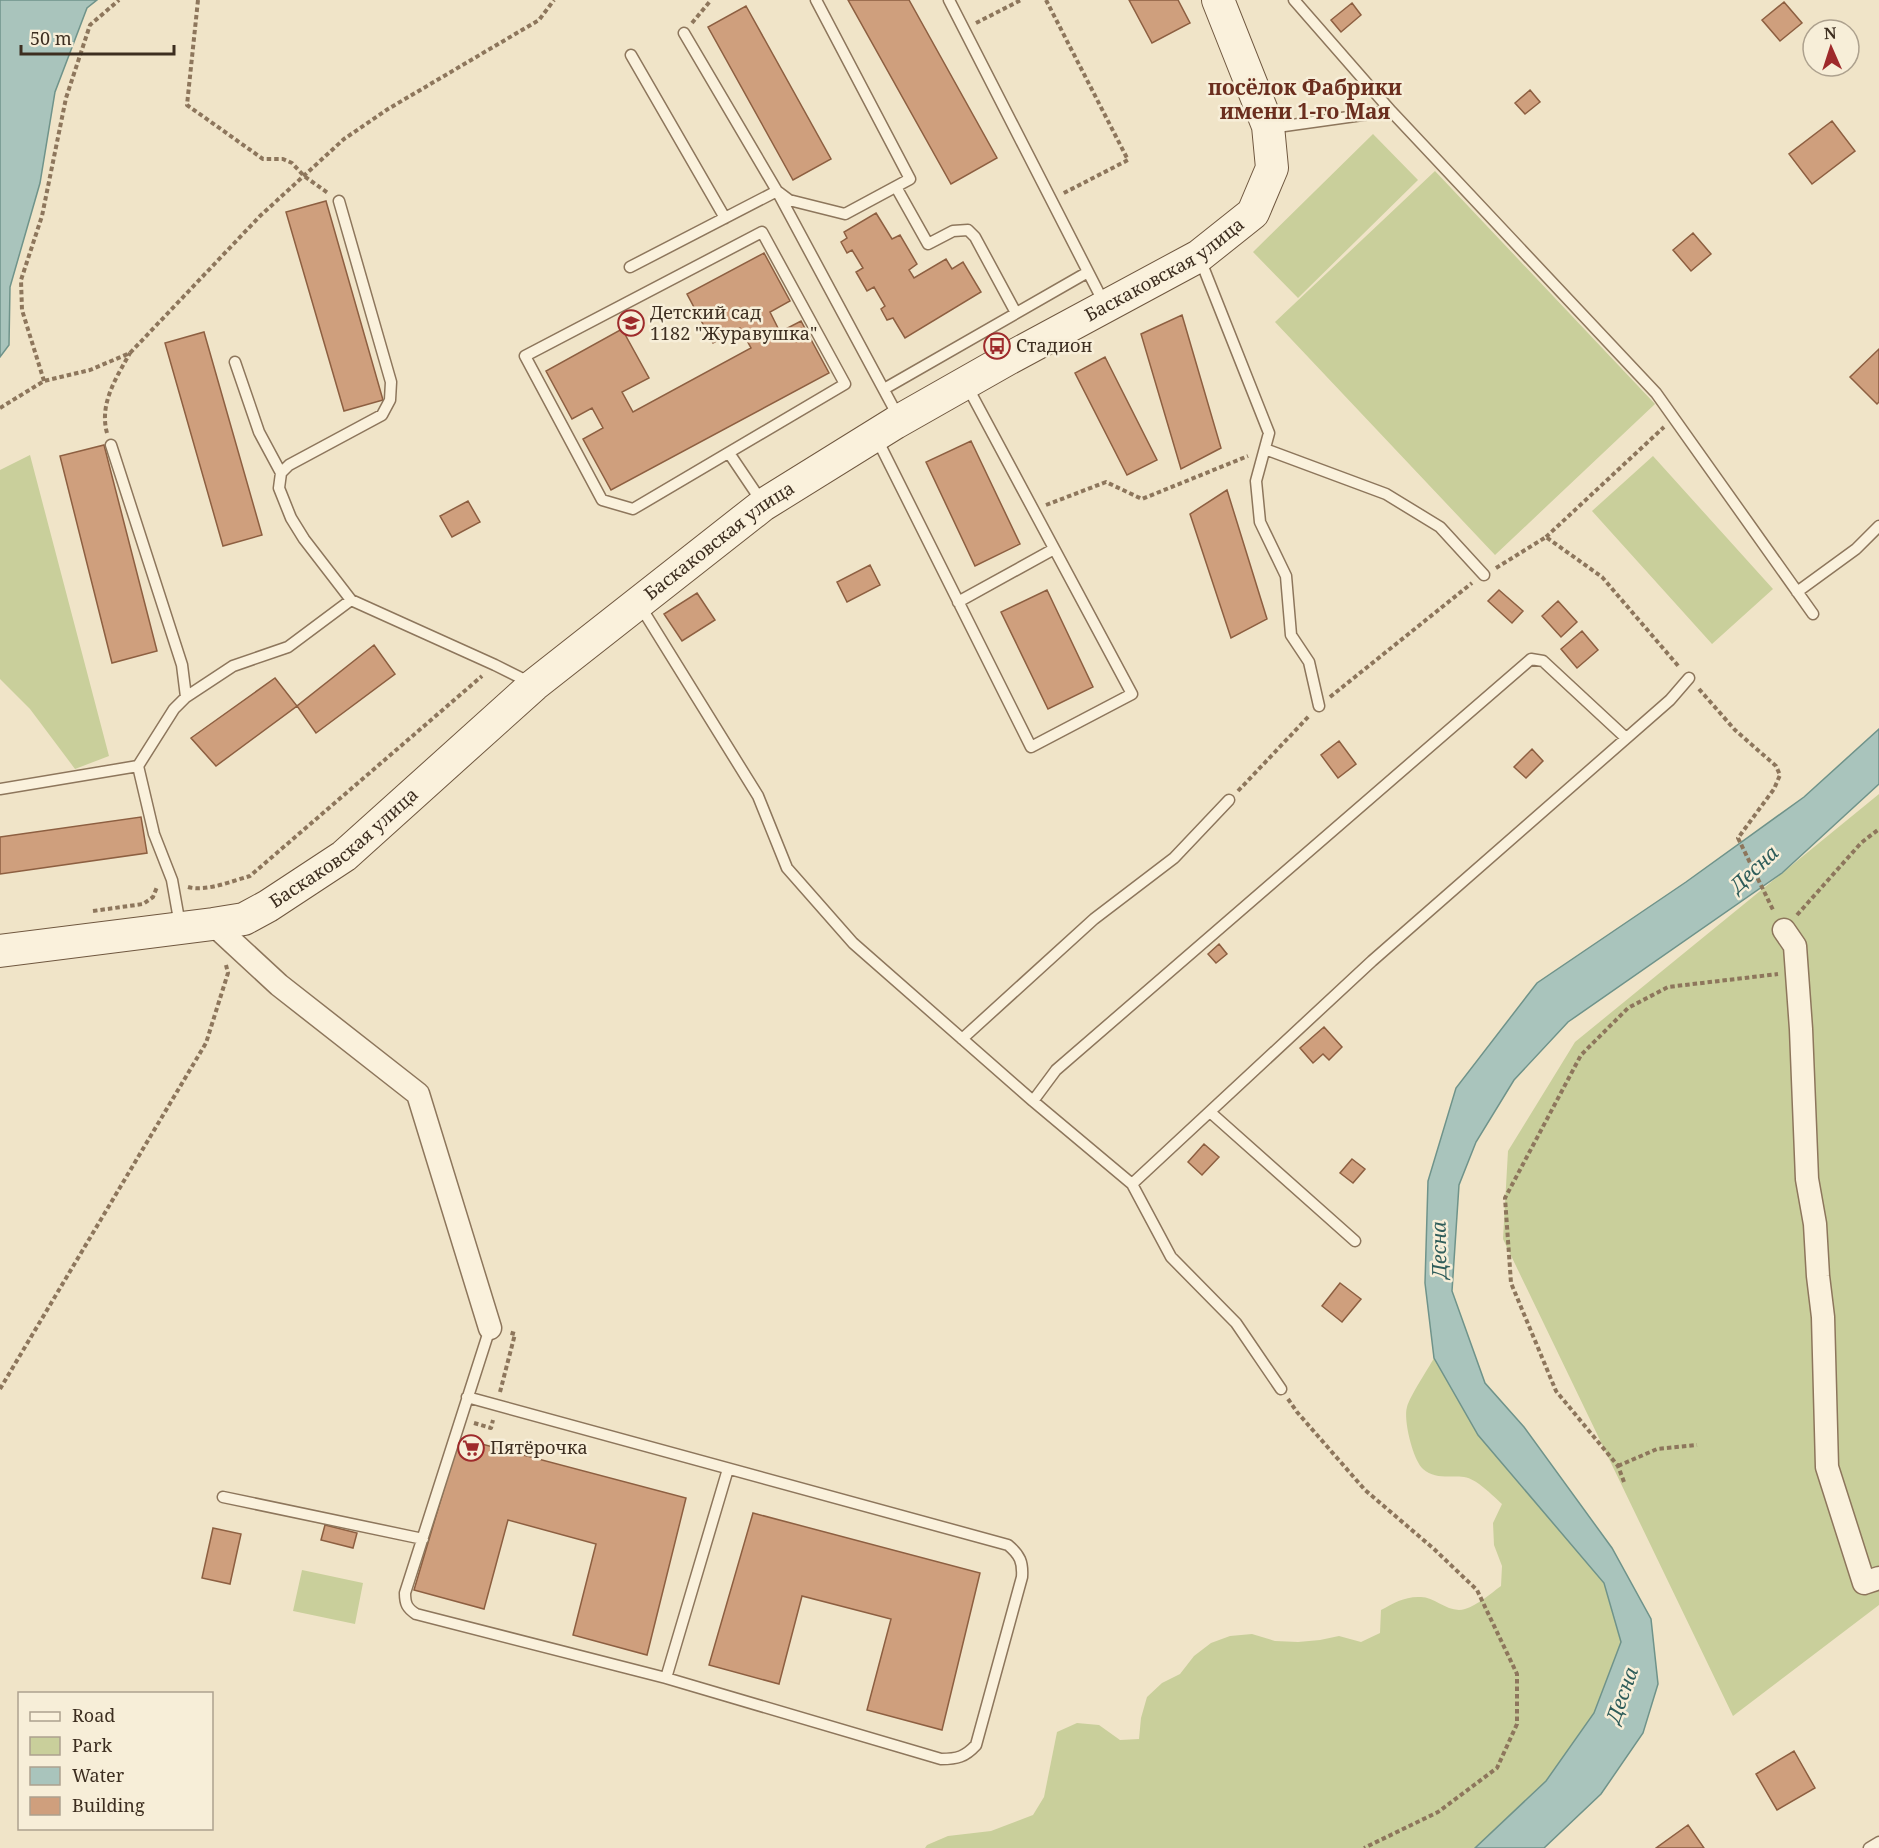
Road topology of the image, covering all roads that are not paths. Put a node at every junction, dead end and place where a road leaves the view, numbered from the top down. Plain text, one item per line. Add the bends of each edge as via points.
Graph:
1 (816, 0) edge
2 (949, 0) edge
3 (1218, 0) edge
4 (1294, 0) edge
5 (684, 33) road end
6 (631, 55) dead end
7 (1390, 111) junction
8 (1269, 128) junction
9 (896, 187) junction
10 (777, 191) junction
11 (339, 201) road end
12 (725, 218) junction
13 (1199, 256) junction
14 (630, 267) dead end
15 (1088, 272) junction
16 (1106, 305) junction
17 (1016, 313) junction
18 (235, 362) dead end
19 (966, 384) junction
20 (884, 389) junction
21 (888, 428) junction
22 (111, 445) road end
23 (1265, 448) junction
24 (729, 453) junction
25 (281, 473) junction
26 (764, 505) junction
27 (1879, 526) edge
28 (1054, 549) junction
29 (1484, 575) dead end
30 (1797, 592) junction
31 (351, 600) junction
32 (958, 602) junction
33 (639, 604) junction
34 (1813, 614) dead end
35 (1689, 678) dead end
36 (534, 685) junction
37 (186, 698) junction
38 (1319, 706) dead end
39 (1626, 738) junction
40 (138, 766) junction
41 (0, 789) edge
42 (1229, 800) dead end
43 (213, 924) junction
44 (181, 928) junction
45 (1784, 930) road end
46 (0, 951) edge
47 (962, 1038) junction
48 (1032, 1101) junction
49 (1210, 1112) junction
50 (1132, 1184) junction
51 (1355, 1241) dead end
52 (497, 1329) joint
53 (1281, 1389) road end
54 (467, 1396) junction
55 (728, 1469) junction
56 (223, 1497) dead end
57 (423, 1539) junction
58 (1879, 1578) edge
59 (666, 1678) junction
60 (1879, 1842) edge
61 (1869, 1848) edge

1 - 9 lane via 910,179
2 - 15 lane
3 - 8 street, Баскаковская улица
4 - 7 lane
5 - 10 lane
6 - 12 lane
7 - 8 lane
7 - 30 lane via 1656,393
8 - 13 street, Баскаковская улица via 1272,168 1253,213
9 - 10 lane via 845,214 789,200
9 - 17 lane via 928,244 953,231 968,230 975,237
10 - 12 lane
10 - 20 lane
11 - 25 lane via 391,382 390,400 382,415
12 - 14 lane
13 - 16 street, Баскаковская улица
13 - 23 lane via 1269,433
15 - 16 lane
15 - 17 lane
16 - 19 street, Баскаковская улица
17 - 20 lane
18 - 25 lane via 259,432
19 - 21 street, Баскаковская улица
19 - 28 lane
20 - 21 lane
21 - 26 street, Баскаковская улица
21 - 32 lane
22 - 37 lane via 182,665
23 - 29 lane via 1386,494 1440,527
23 - 38 lane via 1256,481 1260,522 1286,576 1291,635 1309,662
24 - 24 lane via 633,509 602,500 525,356 762,232 844,384
24 - 26 lane
25 - 31 lane via 279,488 291,518
26 - 33 street, Баскаковская улица
27 - 30 lane via 1856,549
28 - 32 lane
28 - 32 lane via 1132,694 1031,747
30 - 34 lane
31 - 36 lane
31 - 37 lane via 288,647 233,666
33 - 36 street, Баскаковская улица
33 - 47 lane via 758,796 787,868 853,943
35 - 39 lane
36 - 43 street, Баскаковская улица via 344,856 252,915
37 - 40 lane via 174,709
39 - 48 lane via 1543,661 1531,659 1056,1070
39 - 49 lane via 1372,961
40 - 41 lane
40 - 44 lane via 154,834 172,880
42 - 47 lane via 1174,858 1094,920
43 - 44 street, Баскаковская улица
43 - 52 street via 279,985 418,1094
44 - 46 street, Баскаковская улица
45 - 58 street via 1795,946 1807,1179 1823,1317 1827,1467 1864,1583
47 - 48 lane
48 - 50 lane
49 - 50 lane
49 - 51 lane
50 - 53 lane via 1171,1257 1236,1323
52 - 54 lane
54 - 55 lane
54 - 57 lane
55 - 59 lane
55 - 59 lane via 1008,1545 1017,1553 1022,1578 976,1745 957,1759 941,1759
56 - 57 lane
57 - 59 lane via 405,1593 409,1610
60 - 61 lane

